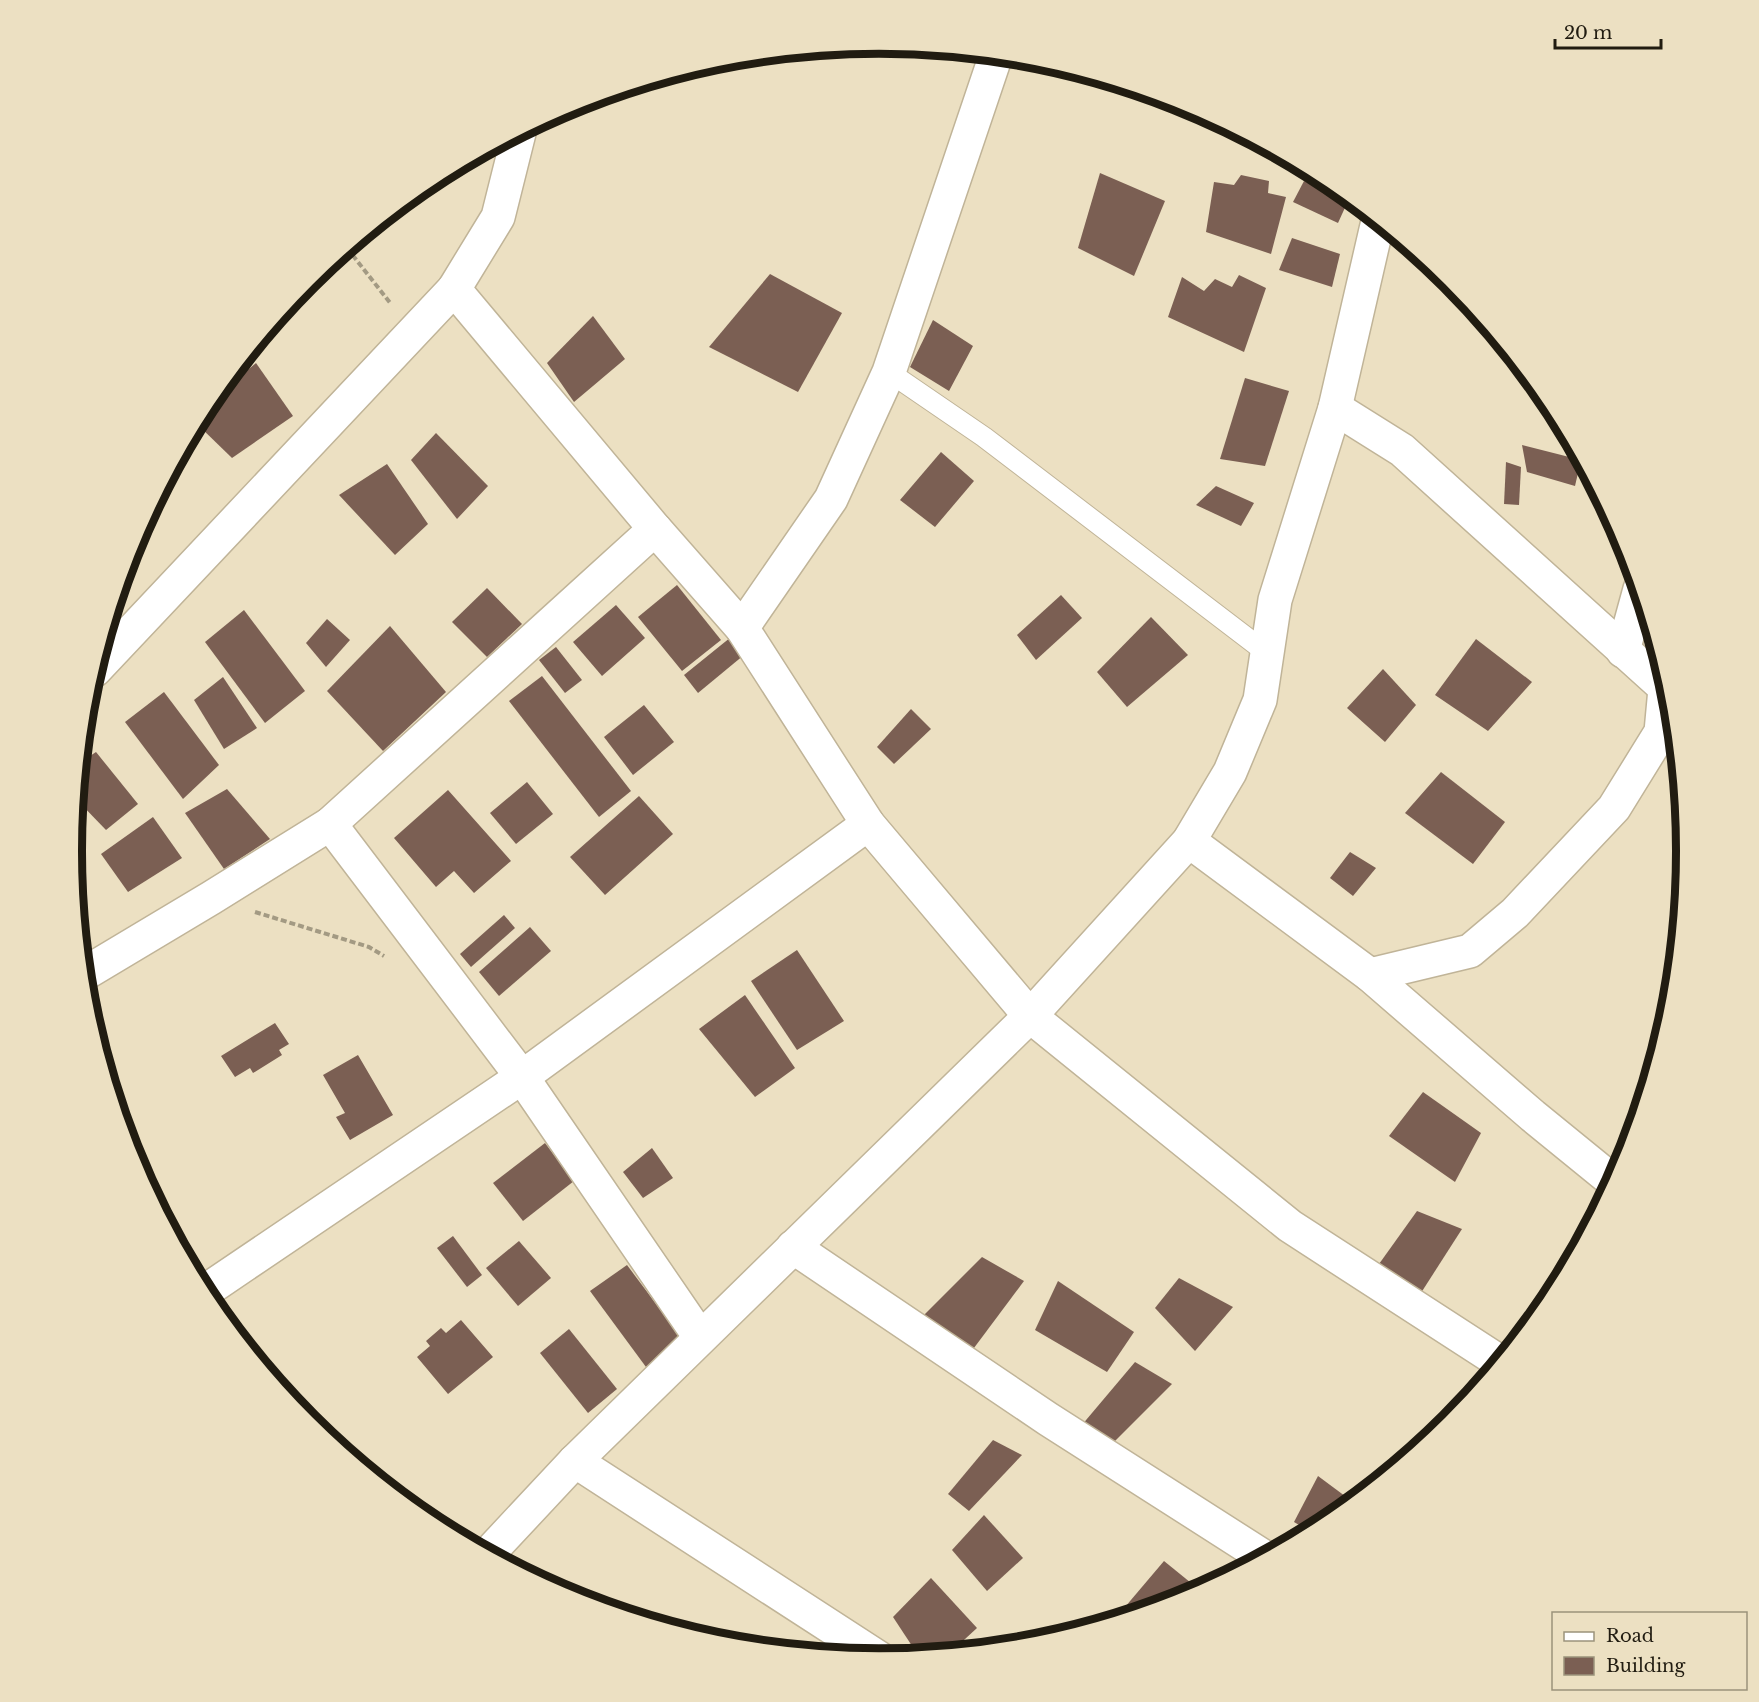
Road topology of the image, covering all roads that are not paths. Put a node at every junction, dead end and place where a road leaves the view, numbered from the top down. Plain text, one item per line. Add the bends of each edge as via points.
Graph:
1 (993, 62) edge
2 (517, 142) edge
3 (1376, 228) edge
4 (454, 289) junction
5 (889, 372) junction
6 (1335, 408) junction
7 (655, 529) junction
8 (1636, 603) edge
9 (742, 628) junction
10 (1623, 651) junction
11 (1267, 653) junction
12 (107, 657) edge
13 (1658, 683) edge
14 (1664, 714) edge
15 (330, 824) junction
16 (868, 824) junction
17 (1189, 841) junction
18 (92, 969) edge
19 (1370, 975) junction
20 (1030, 1016) junction
21 (522, 1077) junction
22 (1607, 1176) edge
23 (793, 1247) junction
24 (212, 1286) edge
25 (700, 1337) junction
26 (1494, 1358) edge
27 (575, 1461) junction
28 (494, 1548) edge
29 (1257, 1552) edge
30 (863, 1647) edge

1 - 5 street
2 - 4 street via 498,217
3 - 6 street
4 - 7 street
4 - 12 street
5 - 9 street via 831,499
5 - 11 lane via 984,437
6 - 10 street via 1402,450
6 - 11 street via 1275,600
7 - 9 street
7 - 15 street
8 - 10 street
9 - 16 street
10 - 13 street
11 - 17 street via 1260,700 1239,751
14 - 19 street via 1661,732 1614,808 1515,913 1470,951
15 - 18 street
15 - 21 street
16 - 20 street
16 - 21 street
17 - 19 street
17 - 20 street
19 - 22 street
20 - 23 street
20 - 26 street via 1290,1226
21 - 24 street
21 - 25 street
23 - 25 street
23 - 29 street via 1048,1419
25 - 27 street
27 - 28 street
27 - 30 street

